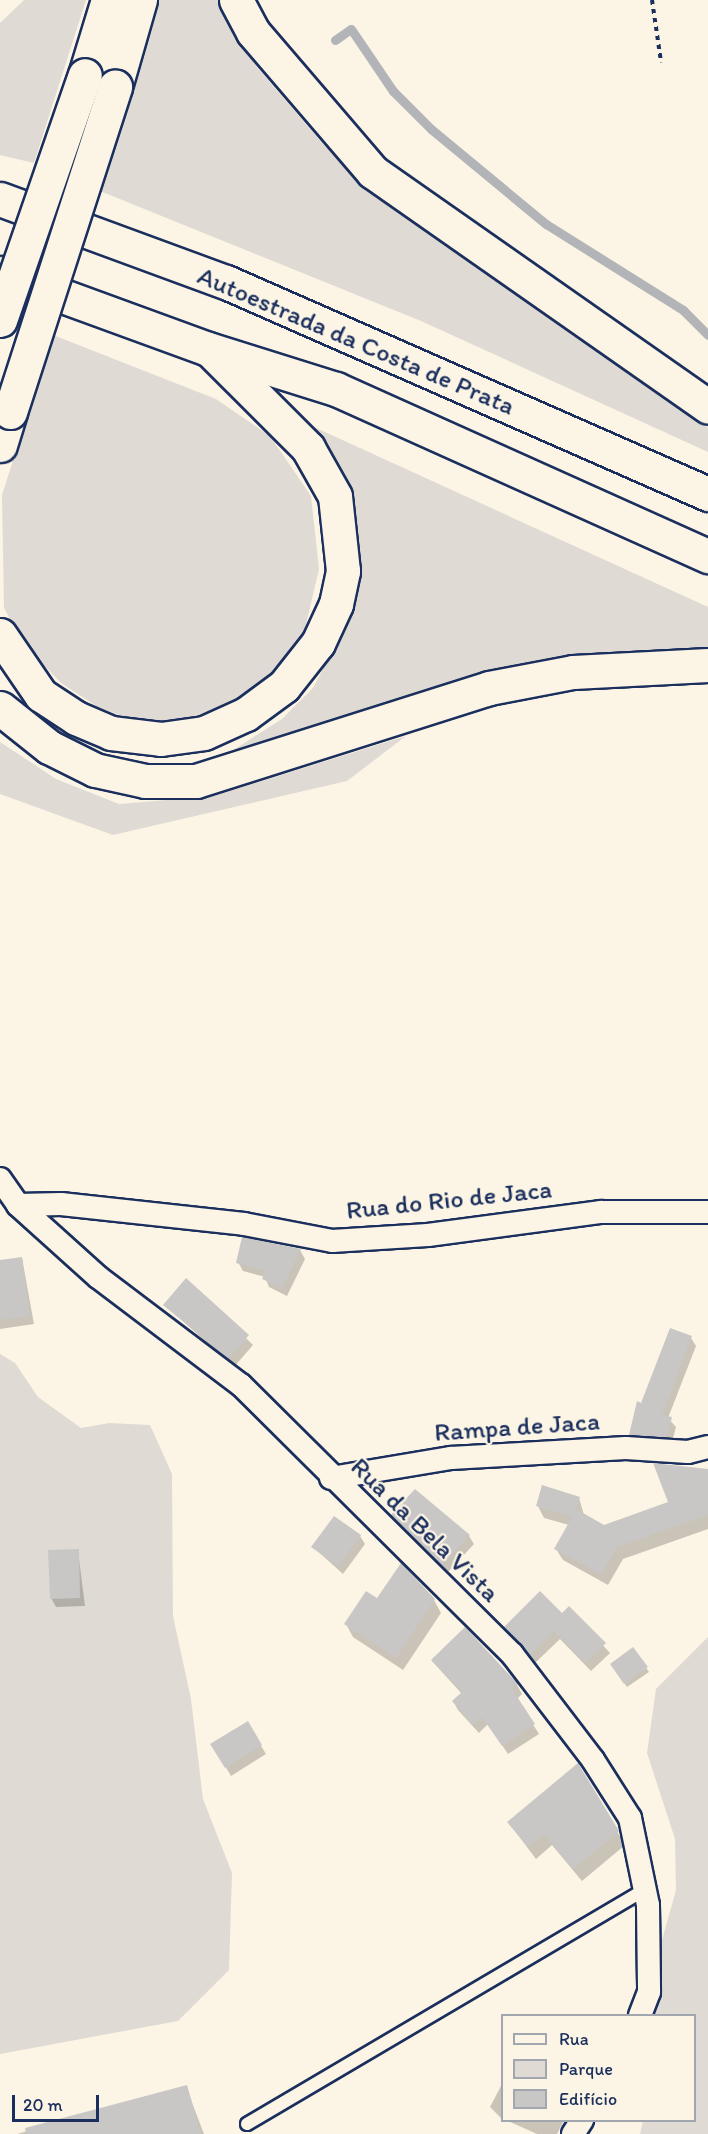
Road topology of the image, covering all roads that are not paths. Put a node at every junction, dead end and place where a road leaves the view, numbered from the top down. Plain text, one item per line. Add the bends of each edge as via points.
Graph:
1 (108, 0) edge
2 (140, 0) edge
3 (236, 0) edge
4 (0, 199) edge
5 (0, 273) edge
6 (0, 320) edge
7 (208, 349) junction
8 (708, 407) edge
9 (0, 445) edge
10 (708, 494) edge
11 (708, 556) edge
12 (0, 636) edge
13 (708, 665) edge
14 (0, 708) edge
15 (0, 1179) edge
16 (18, 1204) junction
17 (708, 1212) edge
18 (708, 1447) edge
19 (331, 1478) junction
20 (645, 1890) junction
21 (640, 2014) edge
22 (247, 2124) dead end

1 - 6 highway, bridge
2 - 9 highway, bridge
3 - 8 highway via 253,32 373,172
4 - 10 highway, Autoestrada da Costa de Prata via 226,282
5 - 7 highway, Autoestrada da Costa de Prata
7 - 11 highway, Autoestrada da Costa de Prata via 336,389
7 - 12 highway via 308,447 335,496 343,571 336,604 318,643 284,686 246,714 204,733 161,739 111,733 76,718 41,695
13 - 14 highway via 573,672 489,688 196,782 145,781 94,770 49,747
15 - 16 street, Rua da Bela Vista
16 - 17 street, Rua do Rio de Jaca via 61,1204 243,1224 332,1241 428,1235 601,1212
16 - 19 street, Rua da Bela Vista via 98,1277 241,1385
18 - 19 street, Rampa de Jaca via 688,1452 626,1448 451,1458
19 - 20 street, Rua da Bela Vista via 512,1654 593,1760 630,1818
20 - 21 street, Rua da Bela Vista via 649,1992
20 - 22 lane

